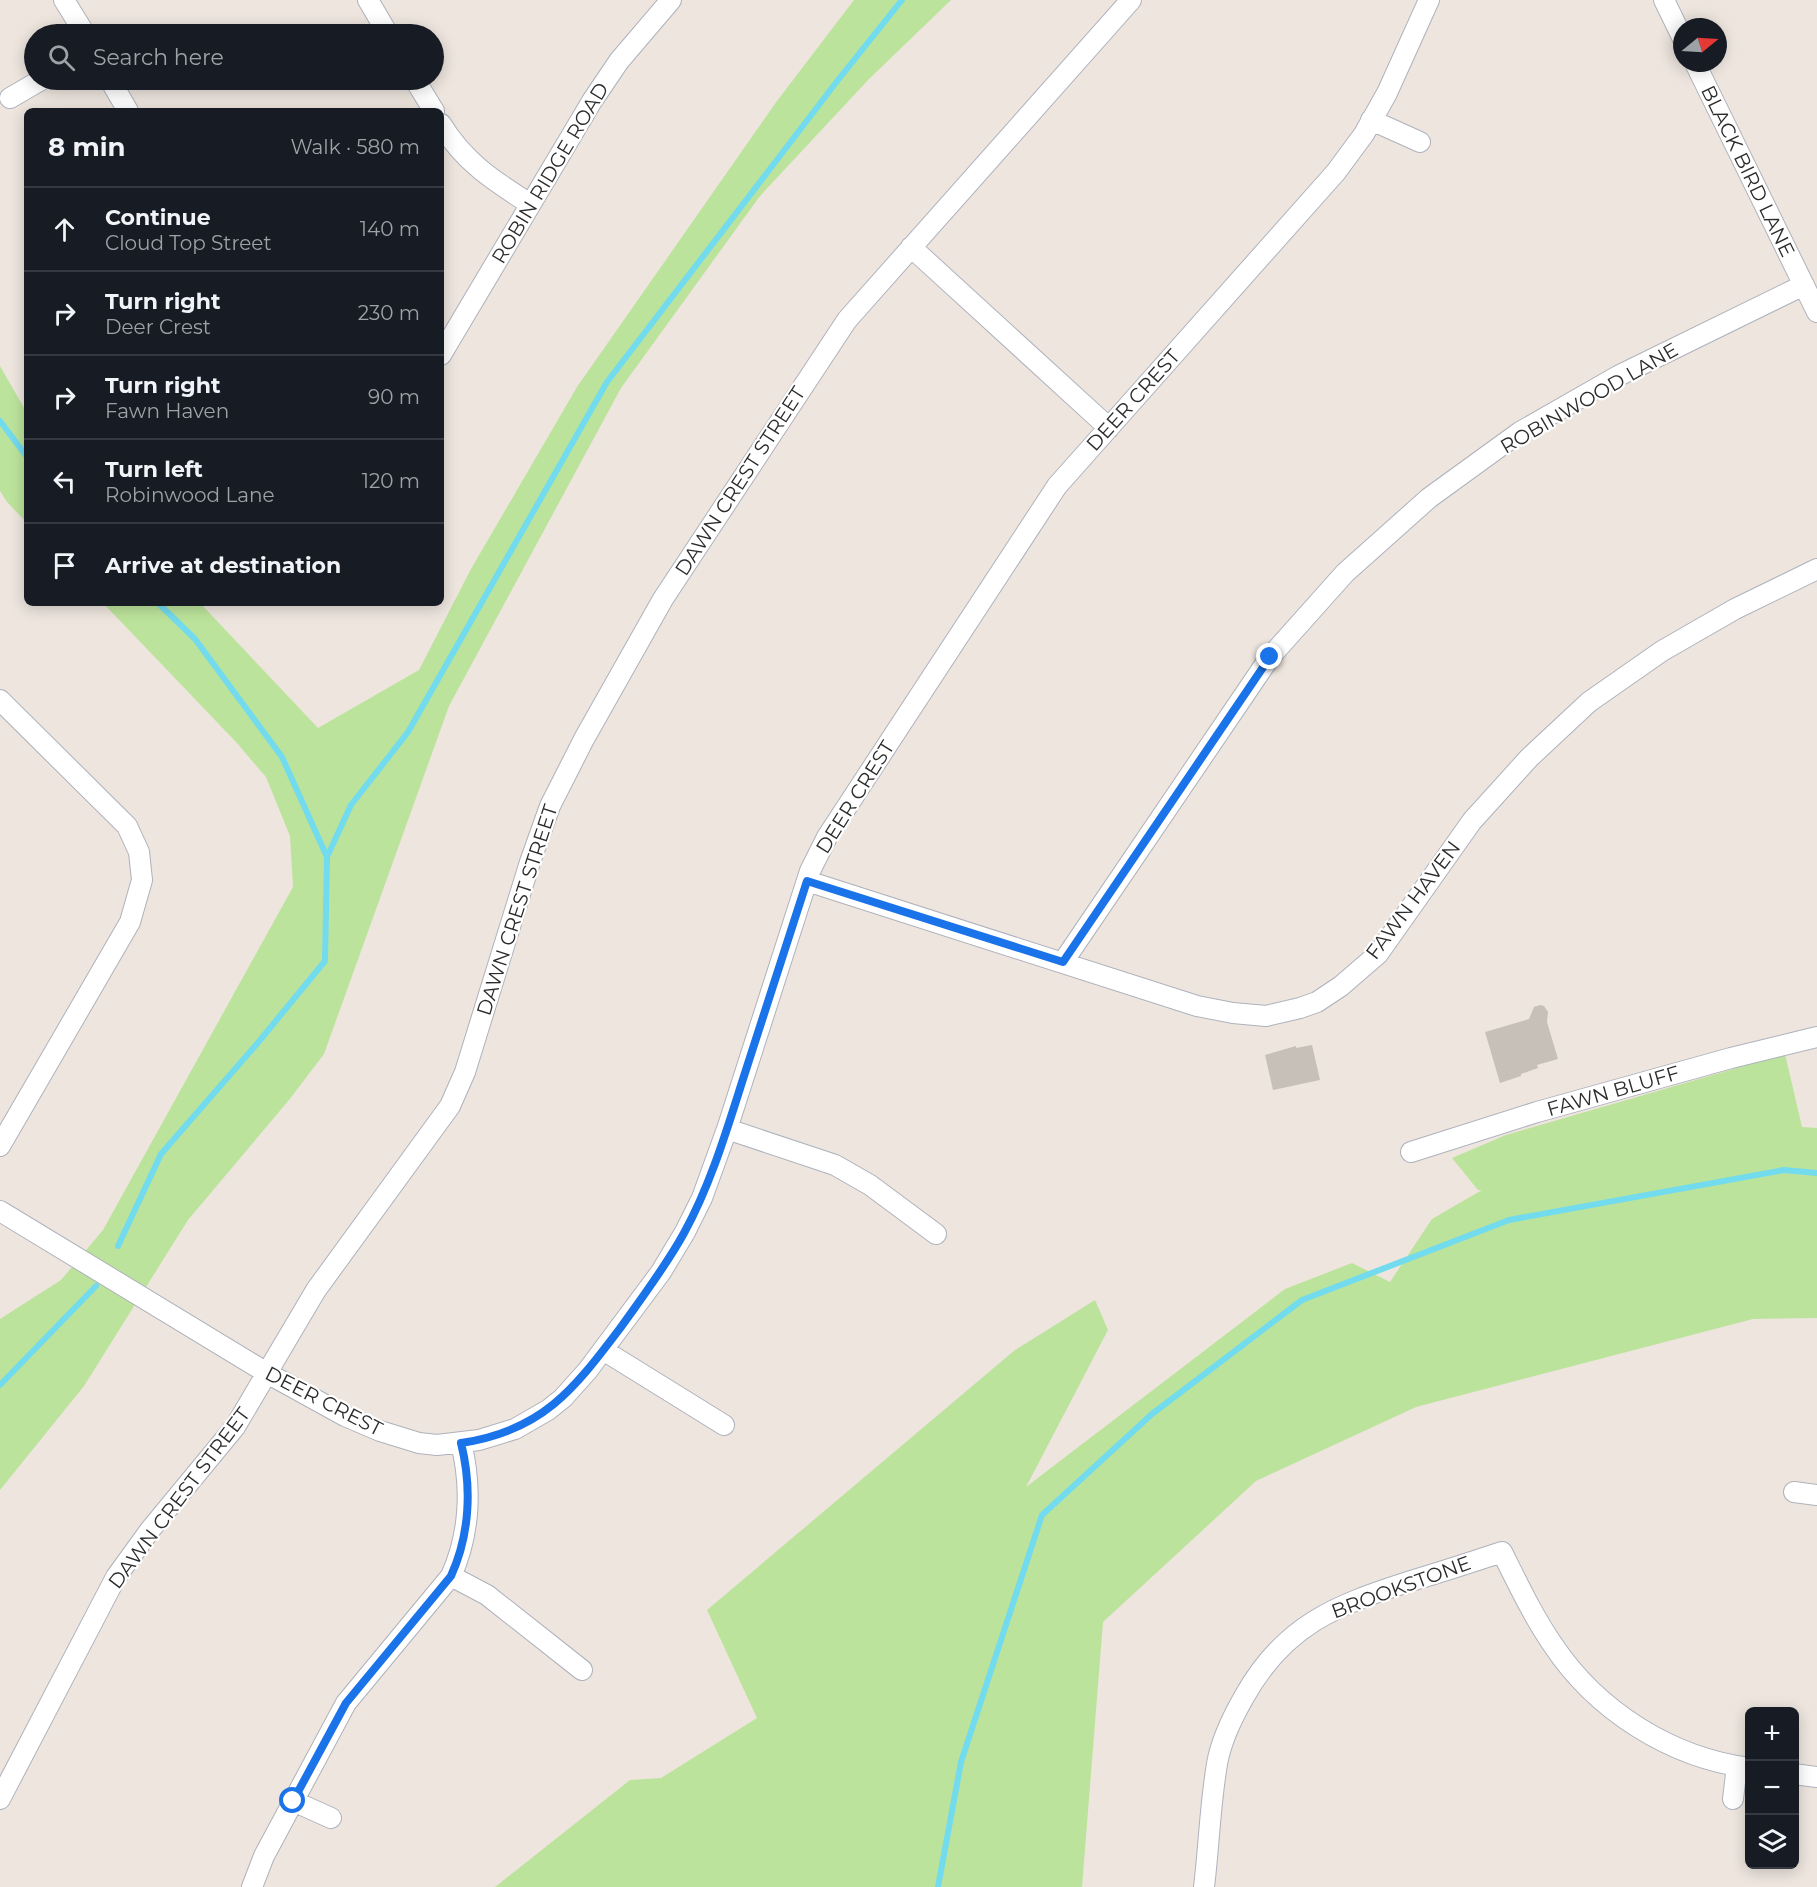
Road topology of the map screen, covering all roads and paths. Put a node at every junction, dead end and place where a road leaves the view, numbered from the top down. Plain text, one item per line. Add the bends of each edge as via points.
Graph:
1 (64, 0) edge
2 (368, 0) edge
3 (671, 0) edge
4 (1131, 0) edge
5 (1429, 0) edge
6 (1664, 0) edge
7 (1673, 18) edge
8 (79, 24) edge
9 (382, 24) edge
10 (1699, 72) edge
11 (24, 90) edge
12 (116, 90) edge
13 (421, 90) edge
14 (10, 98) dead end
15 (126, 108) edge
16 (432, 108) edge
17 (1371, 120) junction
18 (444, 128) edge
19 (1420, 142) dead end
20 (530, 204) junction
21 (911, 247) junction
22 (1804, 285) junction
23 (1817, 312) edge
24 (444, 350) edge
25 (1109, 428) junction
26 (1817, 569) edge
27 (0, 700) edge
28 (807, 881) junction
29 (1063, 962) junction
30 (1817, 1037) edge
31 (727, 1129) junction
32 (0, 1146) edge
33 (1411, 1152) dead end
34 (0, 1211) edge
35 (936, 1234) dead end
36 (603, 1350) junction
37 (267, 1373) junction
38 (724, 1425) dead end
39 (461, 1443) junction
40 (1794, 1492) dead end
41 (1817, 1495) edge
42 (451, 1576) junction
43 (582, 1670) dead end
44 (1743, 1767) edge
45 (1799, 1775) edge
46 (1817, 1777) edge
47 (0, 1799) edge
48 (1733, 1799) dead end
49 (293, 1801) junction
50 (331, 1818) dead end
51 (252, 1887) edge
52 (1204, 1887) edge

1 - 8 street
2 - 9 street
3 - 20 street, ROBIN RIDGE ROAD via 592,100
4 - 21 street, DAWN CREST STREET
5 - 17 street, DEER CREST
6 - 7 street
10 - 22 street, BLACK BIRD LANE
11 - 14 street
12 - 15 street
13 - 16 street
17 - 19 street
17 - 25 street, DEER CREST via 1336,172
18 - 20 street via 461,152 489,178
20 - 24 street, ROBIN RIDGE ROAD
21 - 25 street
21 - 37 street, DAWN CREST STREET via 846,320 663,599 550,806 465,1072 450,1106 316,1290
22 - 23 street, BLACK BIRD LANE
22 - 29 street, ROBINWOOD LANE via 1618,376 1520,432 1430,498 1345,573 1270,657
25 - 28 street, DEER CREST via 1057,486 827,837
26 - 29 street, FAWN HAVEN via 1662,651 1589,702 1529,758 1472,821 1378,954 1317,1002 1266,1016 1233,1013 1197,1006
27 - 32 street via 127,826 139,852 142,880 130,922
28 - 29 street, FAWN HAVEN
28 - 31 street, DEER CREST
30 - 33 street, FAWN BLUFF via 1560,1105
31 - 35 street via 835,1165 870,1185
31 - 36 street, DEER CREST via 685,1232 661,1272
34 - 37 street, DEER CREST
36 - 38 street
36 - 39 street, DEER CREST via 548,1410 515,1429
37 - 39 street, DEER CREST via 380,1431 419,1443
37 - 47 street, DAWN CREST STREET via 235,1427 116,1577
39 - 42 street via 468,1499 461,1554
40 - 41 street
42 - 43 street via 487,1595
42 - 49 street via 346,1703
44 - 48 street
44 - 52 street, BROOKSTONE via 1671,1745 1643,1731 1594,1693 1537,1621 1502,1552 1346,1603 1306,1627 1270,1658 1255,1677 1223,1740 1217,1763
45 - 46 street
49 - 50 street
49 - 51 street

